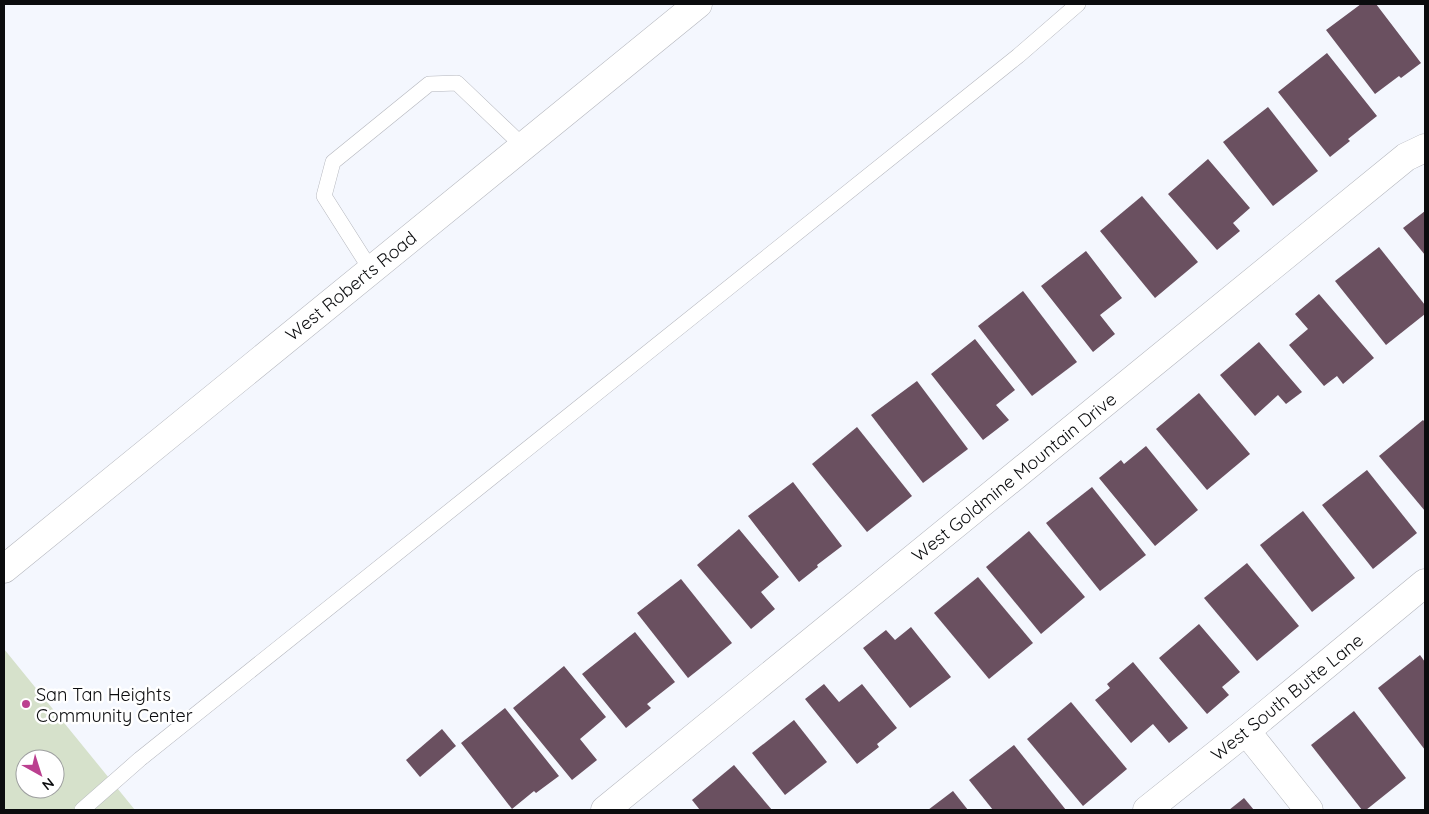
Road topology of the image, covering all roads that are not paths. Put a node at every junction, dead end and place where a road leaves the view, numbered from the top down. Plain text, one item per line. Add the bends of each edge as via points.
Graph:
1 (698, 4) edge
2 (1078, 4) edge
3 (523, 146) junction
4 (1425, 148) edge
5 (371, 270) junction
6 (4, 569) edge
7 (1425, 583) edge
8 (1246, 732) junction
9 (99, 805) edge
10 (82, 810) edge
11 (605, 810) edge
12 (1147, 810) edge
13 (1309, 810) edge

1 - 3 street, West Roberts Road
2 - 9 lane via 1018,56 164,740
3 - 5 street, West Roberts Road
3 - 5 lane via 457,83 429,84 333,162 324,196
4 - 11 street, West Goldmine Mountain Drive via 1406,157
5 - 6 street, West Roberts Road
7 - 8 street, West South Butte Lane
8 - 12 street, West South Butte Lane
8 - 13 street
9 - 10 lane

